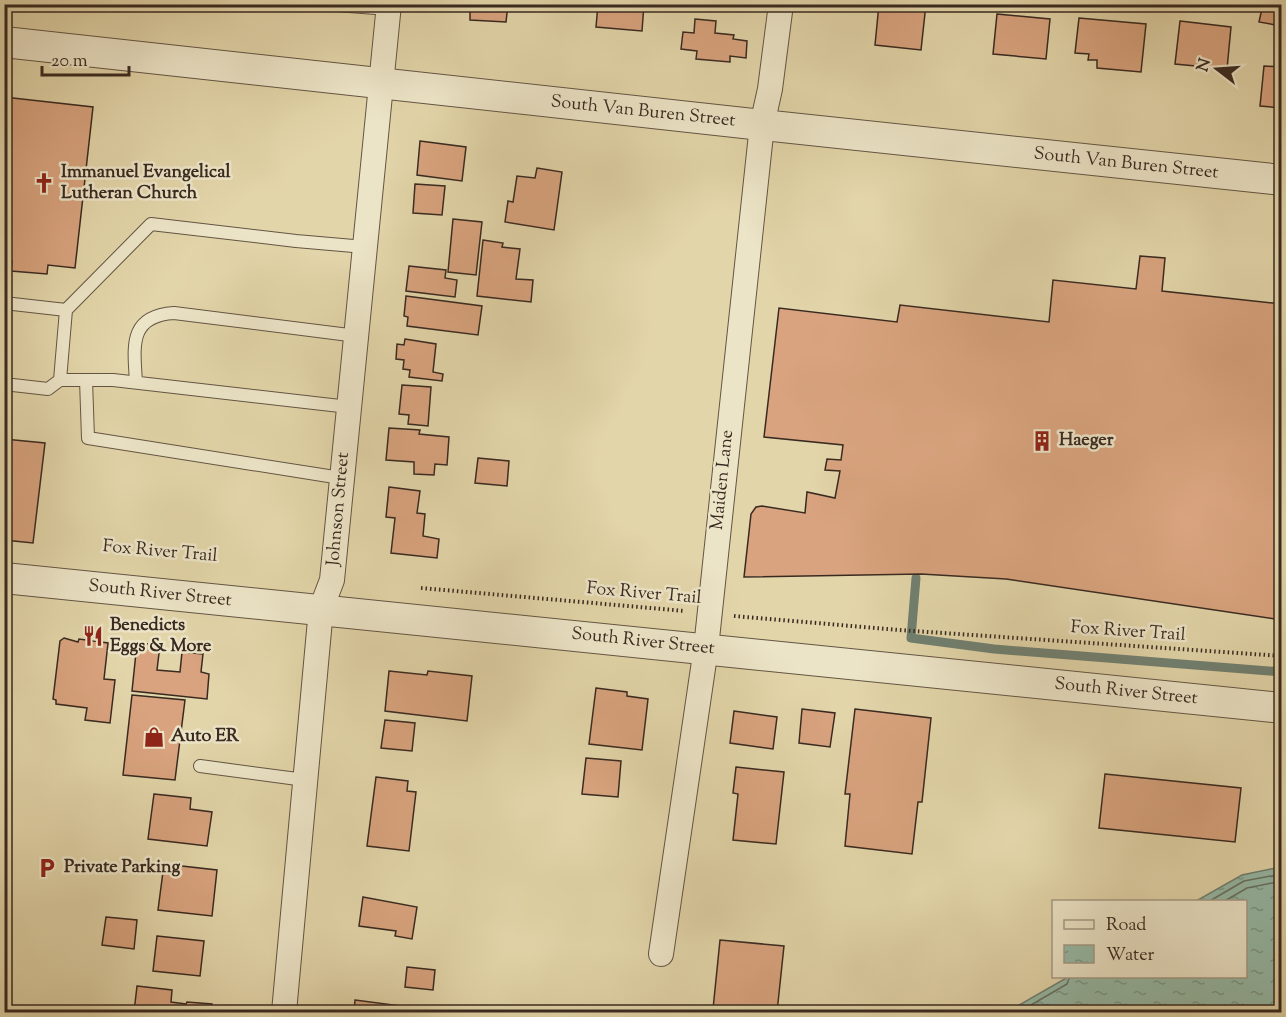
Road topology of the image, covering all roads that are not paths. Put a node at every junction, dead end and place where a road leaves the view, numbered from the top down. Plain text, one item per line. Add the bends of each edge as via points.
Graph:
1 (323, 4) edge
2 (781, 4) edge
3 (389, 7) edge
4 (4, 42) edge
5 (381, 83) junction
6 (762, 126) junction
7 (1281, 180) edge
8 (365, 247) junction
9 (4, 303) edge
10 (66, 310) junction
11 (357, 336) junction
12 (60, 380) junction
13 (86, 380) junction
14 (136, 382) junction
15 (4, 384) edge
16 (349, 407) junction
17 (341, 478) junction
18 (4, 578) edge
19 (321, 609) junction
20 (706, 648) junction
21 (1281, 708) edge
22 (200, 766) dead end
23 (305, 780) junction
24 (661, 954) dead end
25 (284, 1012) edge

1 - 3 lane
2 - 6 street, Maiden Lane
3 - 5 street, Johnson Street
4 - 5 street, South Van Buren Street
5 - 6 street, South Van Buren Street
5 - 8 street, Johnson Street
6 - 7 street, South Van Buren Street
6 - 20 street, Maiden Lane
8 - 10 lane via 151,224
8 - 11 street, Johnson Street
9 - 10 lane
10 - 12 lane
11 - 14 lane via 156,314 137,333
11 - 16 street, Johnson Street
12 - 13 lane
12 - 15 lane via 48,388
13 - 14 lane
13 - 17 lane via 88,438
14 - 16 lane
16 - 17 street, Johnson Street
17 - 19 street, Johnson Street via 332,580
18 - 19 street, South River Street
19 - 20 street, South River Street
19 - 23 street, Johnson Street
20 - 21 street, South River Street
20 - 24 street, Maiden Lane
22 - 23 lane
23 - 25 street, Johnson Street

